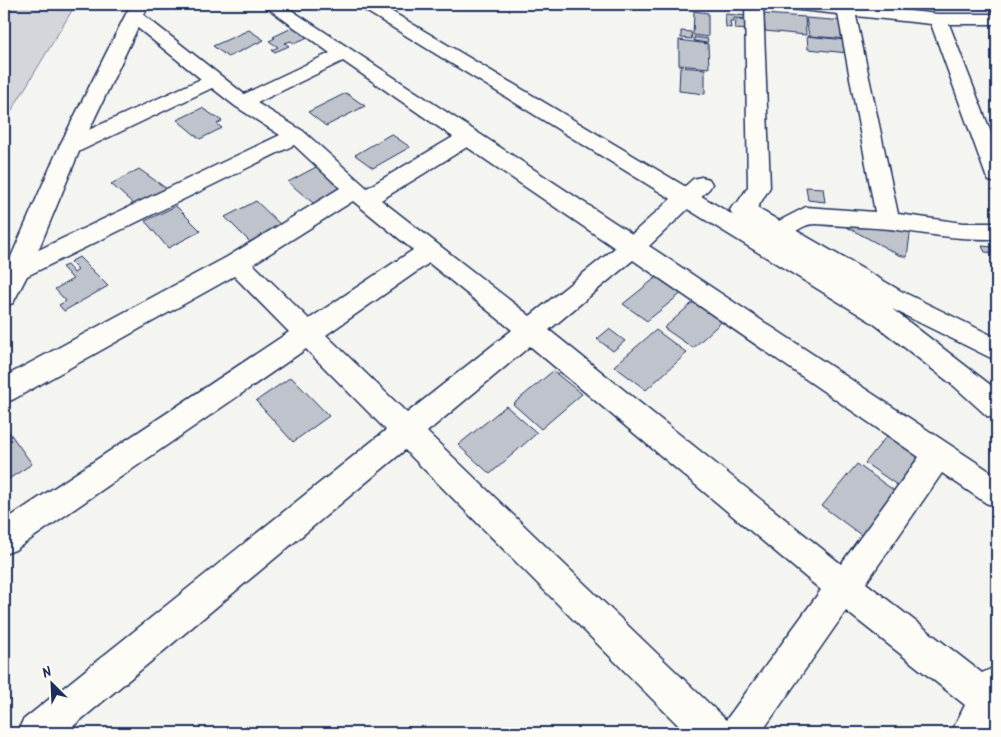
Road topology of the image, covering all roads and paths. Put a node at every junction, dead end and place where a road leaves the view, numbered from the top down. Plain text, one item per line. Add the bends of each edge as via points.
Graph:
1 (271, 4) edge
2 (367, 4) edge
3 (398, 4) edge
4 (754, 4) edge
5 (802, 4) edge
6 (846, 9) junction
7 (902, 9) edge
8 (137, 10) edge
9 (938, 19) junction
10 (997, 19) edge
11 (345, 53) junction
12 (214, 80) junction
13 (242, 102) junction
14 (296, 136) junction
15 (470, 136) junction
16 (70, 147) junction
17 (997, 176) edge
18 (693, 191) junction
19 (360, 194) junction
20 (744, 211) junction
21 (888, 221) junction
22 (779, 231) junction
23 (997, 231) edge
24 (634, 246) junction
25 (429, 251) junction
26 (236, 263) junction
27 (18, 270) junction
28 (4, 296) edge
29 (530, 330) junction
30 (307, 334) junction
31 (997, 350) edge
32 (4, 391) edge
33 (997, 407) edge
34 (407, 431) junction
35 (938, 454) junction
36 (997, 492) edge
37 (4, 539) edge
38 (843, 587) junction
39 (994, 696) edge
40 (36, 733) edge
41 (712, 733) edge
42 (739, 733) edge
43 (970, 733) edge

1 - 11 street
2 - 18 street
3 - 18 street
4 - 20 street via 759,188
5 - 6 street
6 - 7 street
6 - 21 street
7 - 9 street
8 - 12 street
8 - 16 street
9 - 10 street
9 - 17 street
11 - 13 street
11 - 15 street
12 - 13 street
12 - 16 street
13 - 14 street
14 - 19 street
14 - 27 street
15 - 19 street
15 - 24 street
16 - 27 street
18 - 20 street
18 - 24 street
18 - 33 street via 882,316
19 - 25 street
19 - 26 street
20 - 22 street
21 - 22 street via 806,215
21 - 23 street via 963,231
22 - 31 street via 892,298
24 - 29 street
24 - 35 street
25 - 29 street
25 - 30 street
26 - 30 street
26 - 32 street
27 - 28 street
29 - 34 street
29 - 38 street
30 - 34 street
30 - 37 street
34 - 40 street
34 - 41 street
35 - 36 street
35 - 38 street
38 - 39 street
38 - 42 street
39 - 43 street

